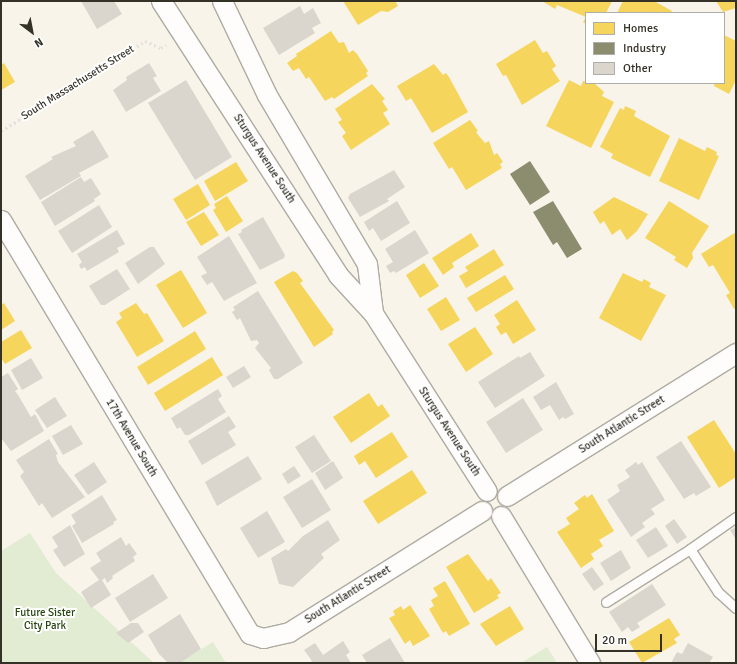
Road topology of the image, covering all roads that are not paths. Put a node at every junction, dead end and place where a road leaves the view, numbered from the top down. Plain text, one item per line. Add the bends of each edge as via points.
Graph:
1 (161, 1) edge
2 (222, 1) edge
3 (1, 220) edge
4 (373, 313) junction
5 (735, 356) edge
6 (487, 491) junction
7 (507, 496) junction
8 (482, 511) junction
9 (501, 516) junction
10 (736, 517) edge
11 (690, 549) junction
12 (606, 602) dead end
13 (736, 608) edge
14 (274, 637) joint
15 (590, 663) edge

1 - 4 street, Sturgus Avenue South via 338,275
2 - 4 street, Sturgus Avenue South via 267,95 367,264
3 - 14 street, 17th Avenue South via 244,627 250,634 263,638
4 - 6 street, Sturgus Avenue South
5 - 7 street, South Atlantic Street
6 - 7 street via 497,489
6 - 8 street via 481,499
7 - 9 street via 509,508
8 - 9 street via 490,518
8 - 14 street, South Atlantic Street via 289,632
9 - 15 street
10 - 11 lane
11 - 12 lane
11 - 13 lane via 718,592

